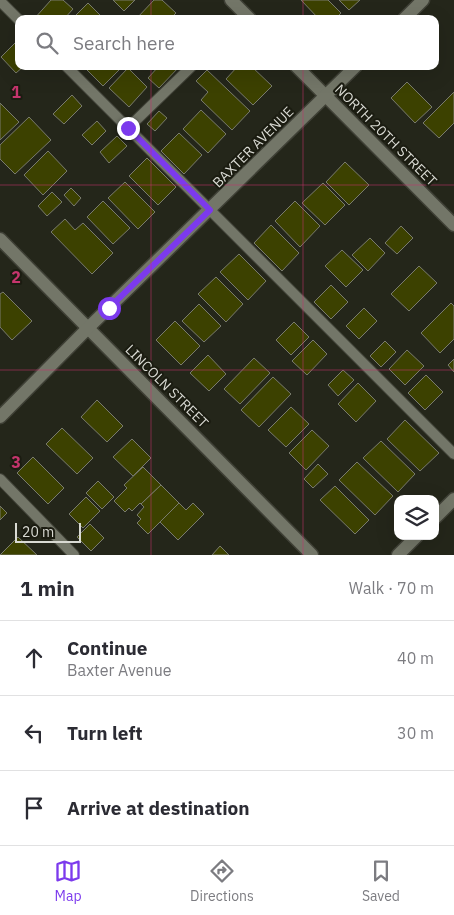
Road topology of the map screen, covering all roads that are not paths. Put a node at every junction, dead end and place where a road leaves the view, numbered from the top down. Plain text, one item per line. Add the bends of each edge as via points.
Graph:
1 (232, 0) edge
2 (423, 0) edge
3 (0, 1) edge
4 (243, 15) edge
5 (408, 15) edge
6 (15, 16) edge
7 (70, 70) edge
8 (188, 70) edge
9 (300, 70) edge
10 (352, 70) edge
11 (326, 96) junction
12 (128, 128) junction
13 (210, 210) junction
14 (454, 225) edge
15 (0, 239) edge
16 (88, 328) junction
17 (0, 417) edge
18 (454, 454) edge
19 (0, 479) edge
20 (454, 499) edge
21 (439, 514) edge
22 (412, 540) edge
23 (74, 555) edge
24 (312, 555) edge
25 (398, 555) edge

1 - 4 street
2 - 5 street
3 - 6 lane
7 - 12 lane
8 - 12 lane
9 - 11 street, NORTH 20TH STREET
10 - 11 street, BAXTER AVENUE
11 - 13 street, BAXTER AVENUE
11 - 14 street, NORTH 20TH STREET
12 - 13 lane
13 - 16 street, BAXTER AVENUE
13 - 18 lane
15 - 16 street, LINCOLN STREET
16 - 17 street, BAXTER AVENUE
16 - 24 street, LINCOLN STREET
19 - 23 lane
20 - 21 street
22 - 25 street

